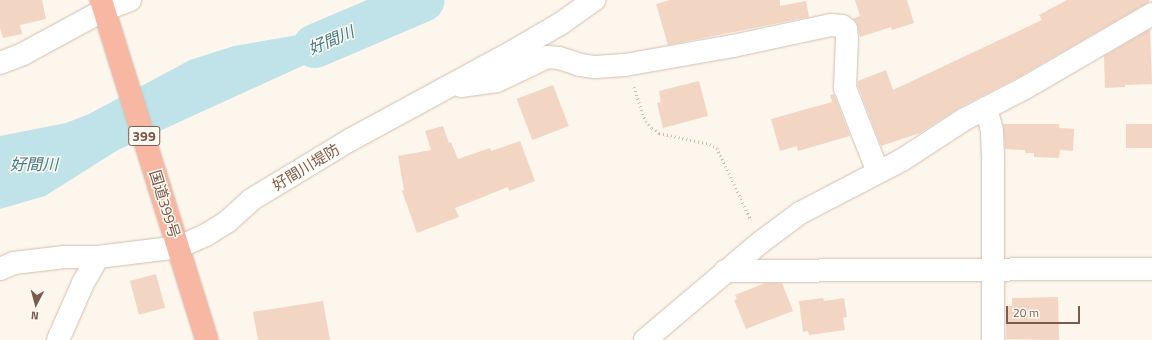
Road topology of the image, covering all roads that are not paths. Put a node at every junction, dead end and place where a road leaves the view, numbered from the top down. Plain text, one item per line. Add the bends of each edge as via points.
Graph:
1 (130, 0) edge
2 (594, 0) edge
3 (105, 11) edge
4 (1152, 14) edge
5 (0, 63) edge
6 (456, 83) junction
7 (986, 108) junction
8 (878, 172) junction
9 (179, 247) junction
10 (98, 257) junction
11 (0, 269) edge
12 (1152, 269) edge
13 (993, 270) junction
14 (726, 271) junction
15 (58, 340) edge
16 (207, 340) edge
17 (645, 340) edge
18 (993, 340) edge

1 - 3 street
2 - 6 street, 好間川堤防 via 560,24
3 - 5 street via 23,54
3 - 9 highway, 国道399号 / 399
4 - 7 street
6 - 8 street via 460,86 469,86 497,81 548,57 595,67 627,64 733,46 831,25 842,26 846,29 847,38 846,88
6 - 9 street, 好間川堤防 via 350,140 251,200 228,221 206,235
7 - 8 street
7 - 13 street via 992,139
8 - 14 street via 800,213
9 - 10 street, 好間川堤防
9 - 16 highway, 国道399号 / 399
10 - 11 street, 好間川堤防 via 65,257 21,262
10 - 15 street via 83,283
12 - 13 street
13 - 14 street
13 - 18 street
14 - 17 street

